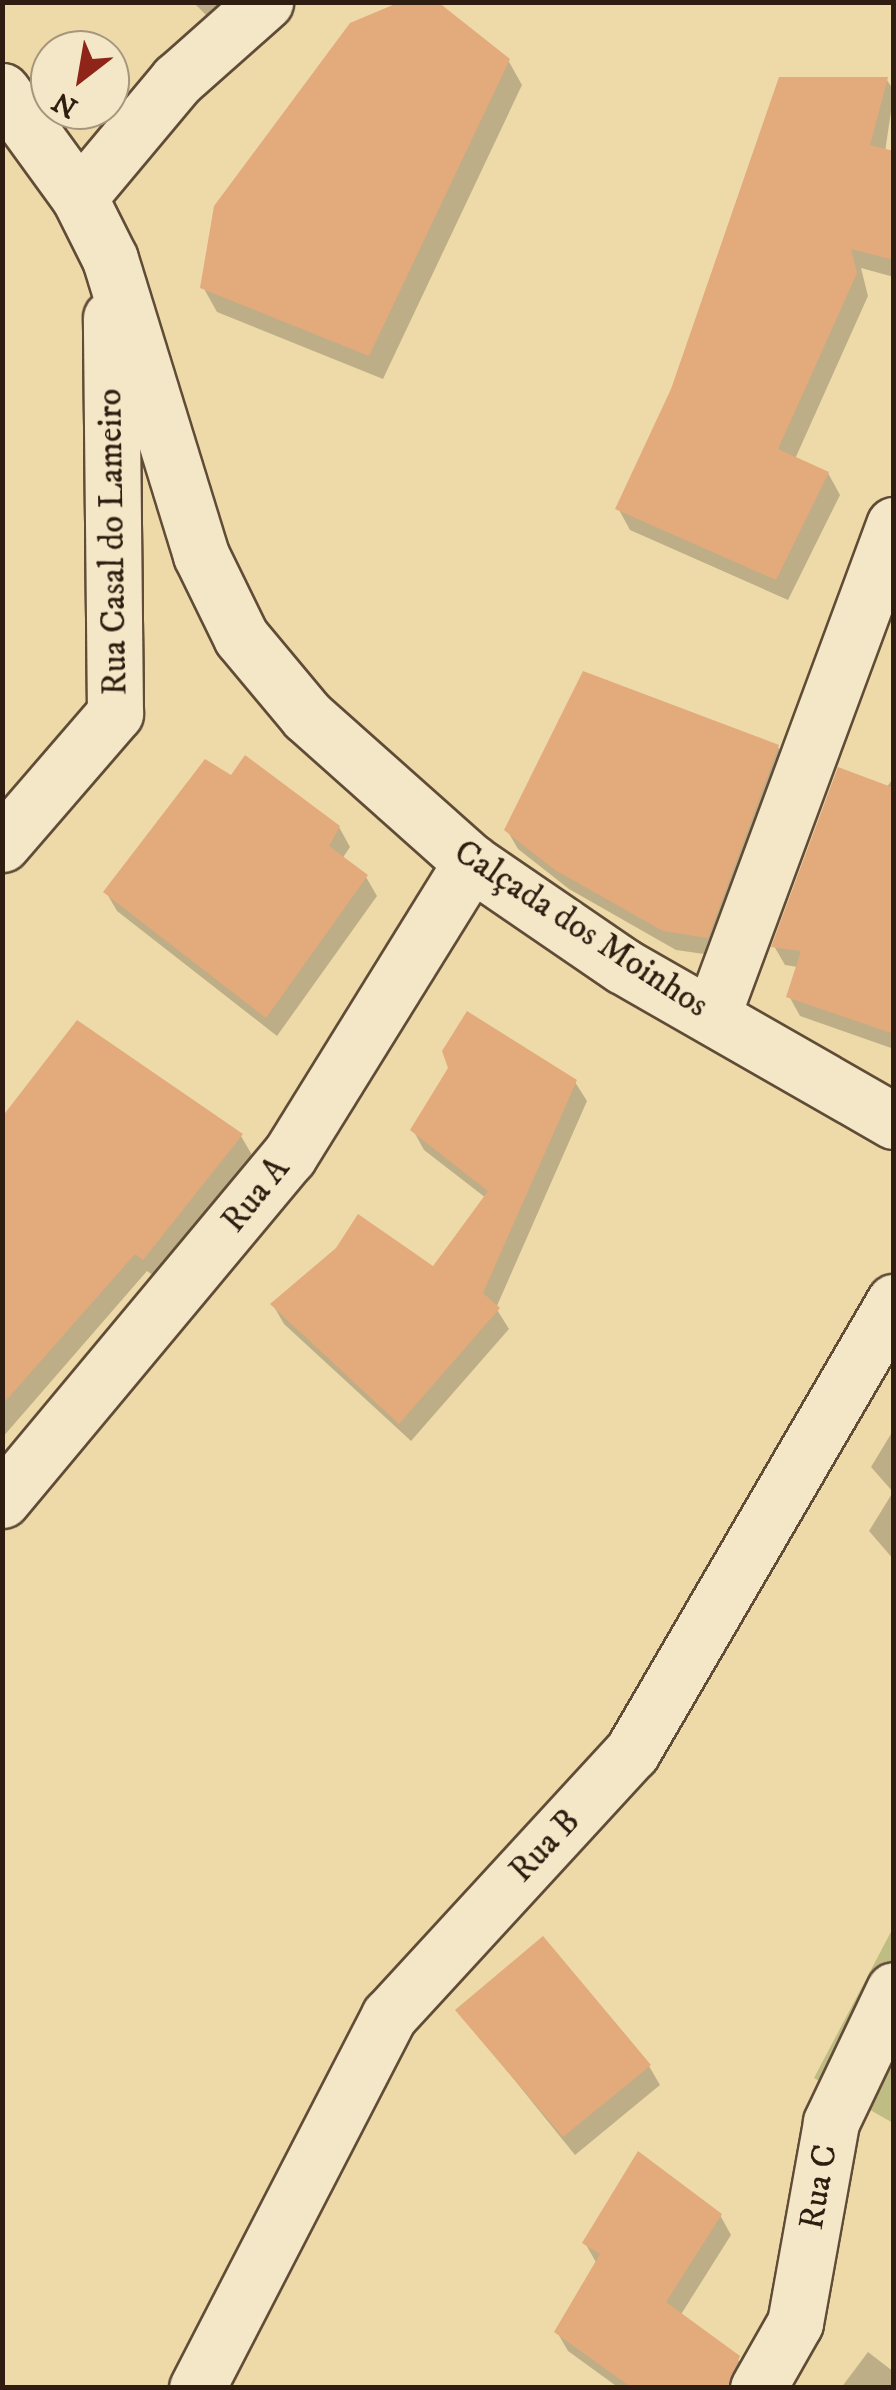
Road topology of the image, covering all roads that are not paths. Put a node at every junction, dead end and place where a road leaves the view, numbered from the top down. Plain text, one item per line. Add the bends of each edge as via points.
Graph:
1 (265, 2) edge
2 (2, 92) edge
3 (2, 119) edge
4 (66, 178) junction
5 (110, 259) junction
6 (894, 525) edge
7 (2, 844) edge
8 (470, 862) junction
9 (712, 1016) junction
10 (894, 1121) edge
11 (894, 1302) edge
12 (2, 1500) edge
13 (894, 1990) edge
14 (197, 2388) edge
15 (758, 2388) edge

1 - 4 street
2 - 4 street
3 - 4 street
4 - 5 street, Calçada dos Moinhos
5 - 7 street, Rua Casal do Lameiro via 115,712
5 - 8 street, Calçada dos Moinhos via 201,556 241,638 307,716
6 - 9 street
8 - 9 street, Calçada dos Moinhos via 624,966
8 - 12 street, Rua A via 289,1156
9 - 10 street, Calçada dos Moinhos
11 - 14 street, Rua B via 632,1752 389,2016
13 - 15 street, Rua C via 830,2122 795,2323

